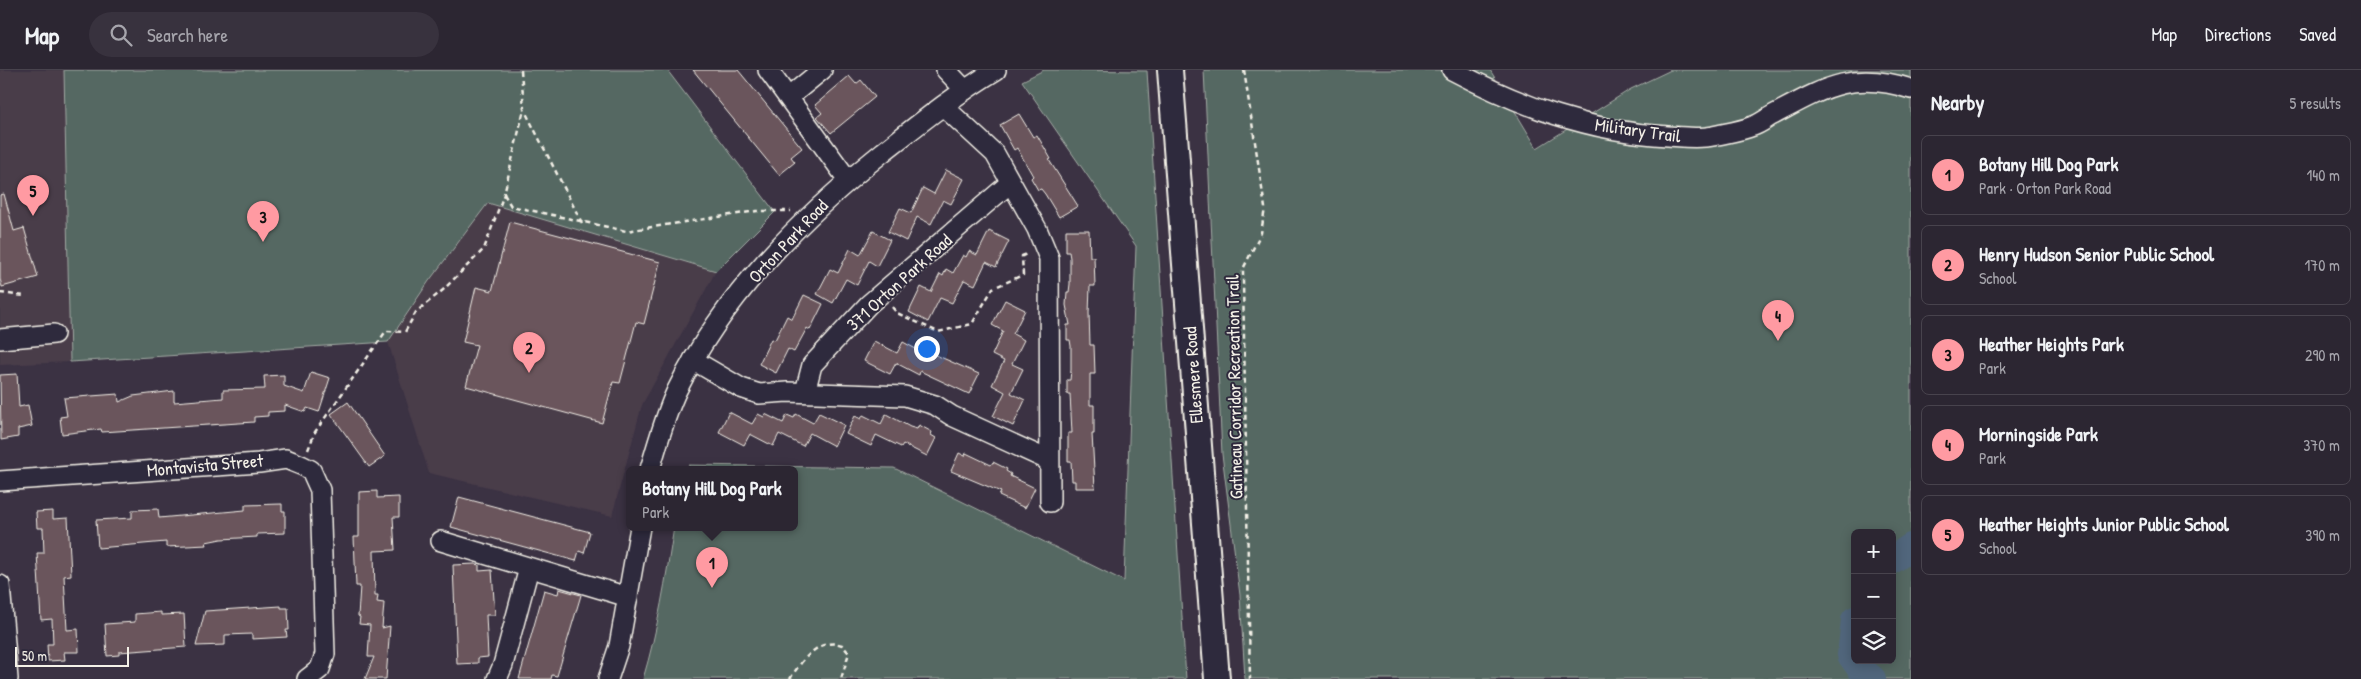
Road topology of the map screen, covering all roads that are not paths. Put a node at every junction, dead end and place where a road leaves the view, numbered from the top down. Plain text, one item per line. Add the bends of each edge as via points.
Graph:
1 (768, 70) edge
2 (822, 70) edge
3 (946, 70) edge
4 (996, 70) edge
5 (1170, 70) edge
6 (1452, 70) edge
7 (1911, 89) edge
8 (964, 90) junction
9 (789, 97) junction
10 (943, 106) junction
11 (848, 180) junction
12 (1010, 183) junction
13 (54, 334) dead end
14 (0, 339) edge
15 (693, 360) junction
16 (805, 392) junction
17 (1048, 460) junction
18 (651, 466) edge
19 (0, 481) edge
20 (1050, 502) dead end
21 (639, 531) edge
22 (441, 541) dead end
23 (529, 568) junction
24 (0, 585) edge
25 (628, 597) junction
26 (8, 679) edge
27 (307, 679) edge
28 (497, 679) edge
29 (608, 679) edge
30 (1217, 679) edge

1 - 9 street
2 - 9 street
3 - 8 street
4 - 8 street, Orton Park Road
5 - 30 main road, Ellesmere Road
6 - 7 street, Military Trail via 1502,96 1556,116 1651,136 1699,138 1754,126 1837,82 1854,78 1877,79
8 - 10 street, Orton Park Road
9 - 11 street
10 - 11 street, Orton Park Road
10 - 12 street via 995,154
11 - 15 street, Orton Park Road via 780,245 723,315
12 - 16 street, 371 Orton Park Road via 882,293 812,365
12 - 17 street via 1049,258
13 - 14 street
15 - 16 street via 750,391 769,394
15 - 18 street, Orton Park Road via 676,392
16 - 17 street via 905,396 935,405
17 - 20 street
19 - 27 street, Montavista Street via 259,463 286,458 311,470 320,490 325,654 320,670
21 - 25 street
22 - 23 street
23 - 25 street
23 - 28 street
24 - 26 street
25 - 29 street via 619,646

